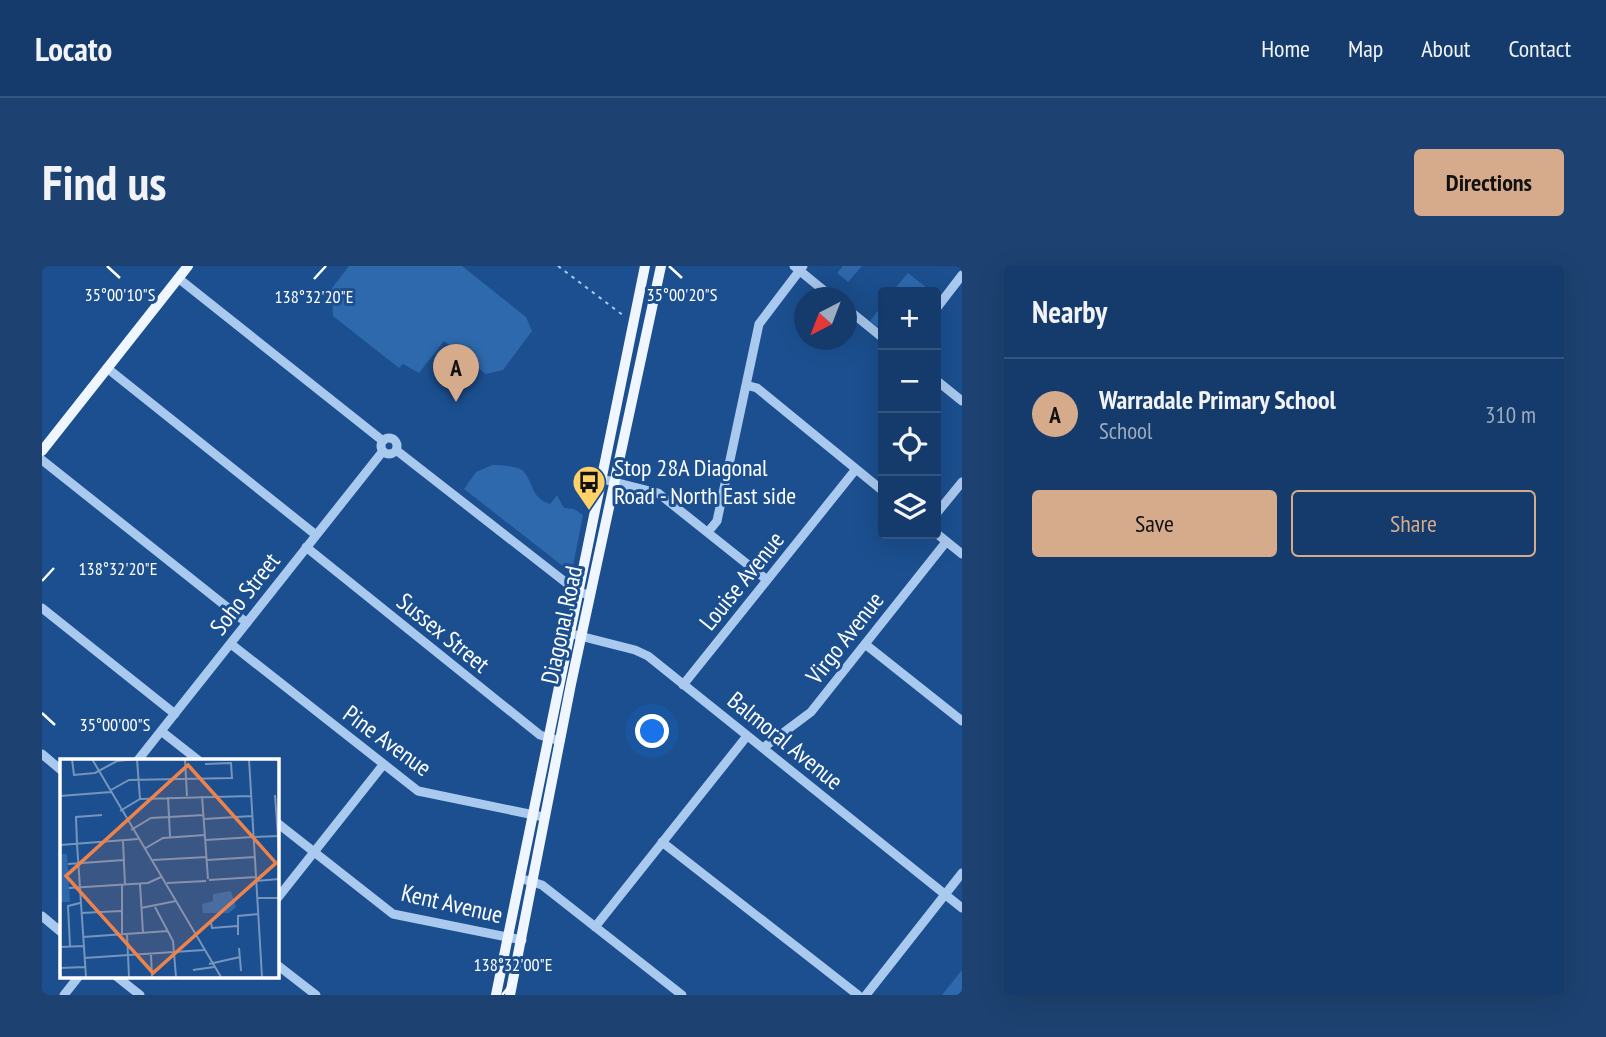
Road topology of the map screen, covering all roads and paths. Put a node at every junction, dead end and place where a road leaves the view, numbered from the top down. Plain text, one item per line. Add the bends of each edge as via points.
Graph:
1 (188, 266) edge
2 (558, 266) edge
3 (645, 266) edge
4 (661, 266) edge
5 (799, 268) edge
6 (962, 275) edge
7 (178, 278) junction
8 (821, 287) edge
9 (941, 302) edge
10 (857, 317) edge
11 (633, 327) junction
12 (647, 333) junction
13 (878, 334) edge
14 (107, 369) junction
15 (941, 384) edge
16 (746, 385) junction
17 (962, 401) edge
18 (383, 441) junction
19 (396, 450) junction
20 (42, 451) edge
21 (383, 451) junction
22 (42, 460) edge
23 (856, 469) junction
24 (601, 479) junction
25 (614, 481) junction
26 (962, 482) edge
27 (878, 487) edge
28 (941, 508) edge
29 (708, 532) junction
30 (316, 535) junction
31 (941, 537) edge
32 (946, 541) junction
33 (306, 547) junction
34 (962, 554) edge
35 (767, 580) junction
36 (578, 592) junction
37 (590, 595) junction
38 (42, 608) edge
39 (247, 623) junction
40 (569, 634) junction
41 (582, 636) junction
42 (231, 644) junction
43 (865, 644) junction
44 (683, 685) junction
45 (175, 714) junction
46 (962, 721) edge
47 (161, 731) junction
48 (747, 736) junction
49 (554, 740) junction
50 (763, 748) junction
51 (42, 754) edge
52 (140, 759) edge
53 (196, 759) edge
54 (383, 765) junction
55 (60, 768) edge
56 (532, 814) junction
57 (545, 816) junction
58 (278, 824) edge
59 (662, 842) junction
60 (314, 852) junction
61 (962, 873) edge
62 (520, 878) junction
63 (533, 882) junction
64 (945, 894) junction
65 (278, 897) edge
66 (962, 908) edge
67 (42, 916) edge
68 (595, 927) junction
69 (60, 931) edge
70 (507, 937) junction
71 (522, 940) junction
72 (278, 966) edge
73 (77, 978) edge
74 (119, 978) edge
75 (64, 995) edge
76 (140, 995) edge
77 (316, 995) edge
78 (496, 995) edge
79 (510, 995) edge
80 (682, 995) edge
81 (858, 995) edge
82 (866, 995) edge

1 - 7 main road
2 - 11 path
3 - 11 main road, Diagonal Road
4 - 12 main road, Diagonal Road
5 - 8 street
5 - 16 street via 759,324
6 - 9 street
7 - 14 main road
7 - 18 street
10 - 13 street
11 - 12 main road
11 - 24 main road, Diagonal Road
12 - 25 main road, Diagonal Road
14 - 20 main road
14 - 30 street
15 - 17 street
16 - 23 street via 757,388
16 - 29 street via 717,521
18 - 19 street via 393,440
18 - 21 street
19 - 21 street via 390,454
19 - 36 street
21 - 30 street, Soho Street
22 - 39 street
23 - 27 street
23 - 35 street, Louise Avenue
24 - 25 street
24 - 36 main road, Diagonal Road
25 - 29 street via 658,493
25 - 37 main road, Diagonal Road
26 - 28 street
29 - 35 street
30 - 33 street, Soho Street
31 - 32 street
32 - 34 street
32 - 43 street, Virgo Avenue
33 - 39 street, Soho Street
33 - 49 street, Sussex Street
35 - 44 street, Louise Avenue
36 - 37 street
36 - 40 main road, Diagonal Road
37 - 41 main road, Diagonal Road
38 - 45 street
39 - 42 street, Soho Street
40 - 41 street, Balmoral Avenue
40 - 49 main road, Diagonal Road
41 - 44 street, Balmoral Avenue via 635,650
41 - 49 main road, Diagonal Road
42 - 45 street, Soho Street
42 - 54 street, Pine Avenue
43 - 46 street
43 - 50 street, Virgo Avenue via 811,712
44 - 48 street, Balmoral Avenue
45 - 47 street, Soho Street
47 - 52 street, Soho Street
47 - 53 street
48 - 50 street, Balmoral Avenue
48 - 59 street
49 - 56 main road, Diagonal Road
49 - 57 main road, Diagonal Road
50 - 64 street, Balmoral Avenue
51 - 55 street
54 - 56 street, Pine Avenue via 418,791
54 - 60 street
56 - 57 street, Pine Avenue
56 - 62 main road, Diagonal Road
57 - 63 main road, Diagonal Road
58 - 60 street, Kent Avenue
59 - 68 street
59 - 81 street
60 - 65 street
60 - 70 street, Kent Avenue via 393,914
61 - 64 street
62 - 63 street
62 - 70 main road, Diagonal Road
63 - 68 street
63 - 71 main road, Diagonal Road
64 - 66 street, Balmoral Avenue
64 - 82 street
67 - 69 street
68 - 80 street
70 - 71 street, Kent Avenue
70 - 78 main road, Diagonal Road
71 - 79 main road, Diagonal Road
72 - 77 street
73 - 75 street
74 - 76 street

